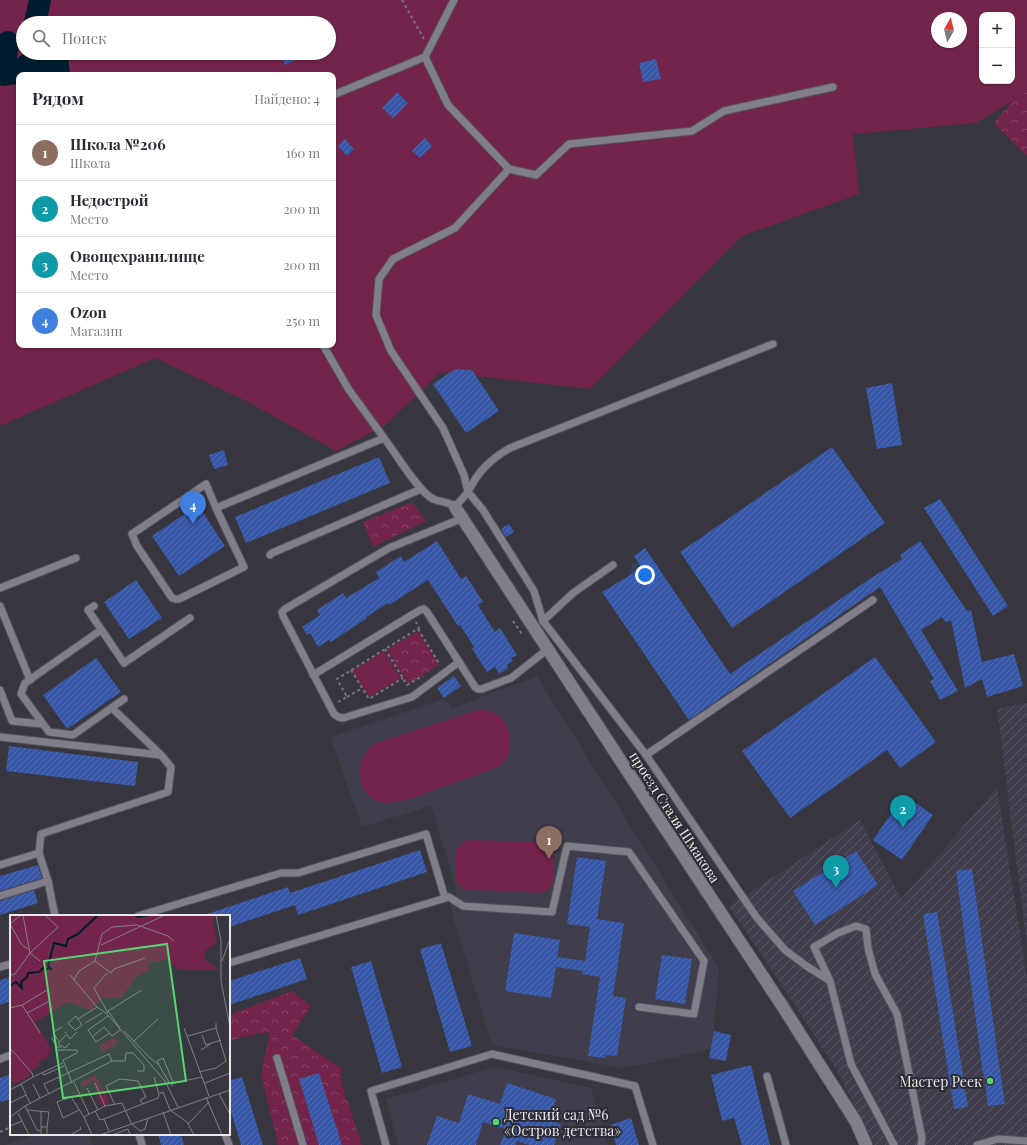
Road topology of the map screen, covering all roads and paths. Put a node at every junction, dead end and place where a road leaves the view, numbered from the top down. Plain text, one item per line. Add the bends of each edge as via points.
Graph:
1 (402, 0) edge
2 (454, 0) edge
3 (429, 49) junction
4 (425, 57) junction
5 (833, 87) dead end
6 (336, 94) edge
7 (509, 169) junction
8 (774, 344) dead end
9 (324, 348) edge
10 (384, 438) junction
11 (421, 489) junction
12 (468, 492) junction
13 (455, 507) junction
14 (216, 508) junction
15 (463, 518) junction
16 (270, 555) dead end
17 (76, 558) dead end
18 (613, 565) dead end
19 (0, 588) edge
20 (873, 600) dead end
21 (0, 606) edge
22 (94, 606) dead end
23 (411, 615) junction
24 (190, 618) dead end
25 (514, 621) dead end
26 (543, 621) junction
27 (418, 629) junction
28 (101, 630) junction
29 (522, 634) dead end
30 (385, 649) junction
31 (548, 649) junction
32 (459, 662) junction
33 (351, 670) junction
34 (445, 672) junction
35 (427, 673) dead end
36 (314, 675) junction
37 (403, 678) junction
38 (30, 680) junction
39 (362, 688) junction
40 (0, 690) edge
41 (347, 697) junction
42 (124, 700) dead end
43 (330, 707) junction
44 (112, 708) junction
45 (42, 724) junction
46 (0, 737) edge
47 (161, 755) junction
48 (646, 755) junction
49 (39, 853) junction
50 (0, 865) edge
51 (48, 881) junction
52 (0, 896) edge
53 (445, 898) junction
54 (158, 913) edge
55 (55, 915) edge
56 (145, 915) edge
57 (230, 963) edge
58 (10, 964) edge
59 (0, 967) edge
60 (830, 981) junction
61 (639, 1007) dead end
62 (10, 1055) edge
63 (277, 1058) dead end
64 (0, 1059) edge
65 (767, 1076) dead end
66 (10, 1127) edge
67 (0, 1132) edge
68 (139, 1135) edge
69 (225, 1135) edge
70 (1027, 1141) edge
71 (142, 1145) edge
72 (228, 1145) edge
73 (303, 1145) edge
74 (386, 1145) edge
75 (653, 1145) edge
76 (786, 1145) edge
77 (866, 1145) edge
78 (894, 1145) edge
79 (921, 1145) edge
80 (977, 1145) edge

1 - 3 path
2 - 3 lane
3 - 4 lane
4 - 6 lane
4 - 7 lane via 448,105
5 - 7 lane via 724,111 692,131 569,144 536,175
7 - 12 lane via 454,228 393,259 379,279 376,315 391,351 443,428 464,475
8 - 12 lane via 510,448 484,468
9 - 10 lane
10 - 11 lane
10 - 14 lane
11 - 13 lane via 432,499 447,502
11 - 16 lane
12 - 13 lane
12 - 26 lane via 483,510 534,591
13 - 15 street, проезд Сталя Шмакова
14 - 14 lane via 244,567 176,600 172,598 137,546 132,534 206,484
15 - 31 street, проезд Сталя Шмакова
15 - 36 lane via 388,548 282,612
17 - 19 lane
18 - 26 lane via 573,593
20 - 48 lane
21 - 38 lane
22 - 28 lane via 88,610
23 - 27 path
23 - 32 lane via 424,609
23 - 36 lane
24 - 28 lane via 124,663
25 - 29 path
26 - 48 lane
27 - 30 path
27 - 34 path
28 - 38 lane
30 - 33 path
30 - 37 path
31 - 32 lane via 511,678 478,690
31 - 77 street, проезд Сталя Шмакова via 781,1004 856,1122
32 - 34 lane
33 - 39 path
33 - 41 path via 336,679
34 - 43 lane via 416,695 343,718 334,714
35 - 37 path via 407,685
36 - 43 lane
37 - 39 path via 368,699
38 - 45 lane via 25,683 21,694
39 - 41 path
40 - 45 lane via 12,721
41 - 43 path
42 - 44 lane
44 - 45 lane via 73,736 48,732
44 - 47 lane
46 - 47 lane
47 - 49 lane via 171,767 168,792 41,834
48 - 60 lane via 757,918 785,950
49 - 50 lane
49 - 51 lane
51 - 52 lane
51 - 55 lane
53 - 54 lane via 426,834 298,873 280,873
53 - 57 lane
53 - 61 lane via 449,896 464,906 552,912 567,846 629,852 704,961 694,1014
54 - 56 lane
58 - 59 lane
60 - 78 lane via 851,1064
60 - 79 lane via 814,947 856,926 866,929 875,974 897,1014 922,1138
62 - 64 lane
63 - 73 lane
65 - 76 lane
66 - 67 path
68 - 71 lane
69 - 72 lane
70 - 80 lane via 998,1139
74 - 75 lane via 371,1091 492,1054 635,1086

